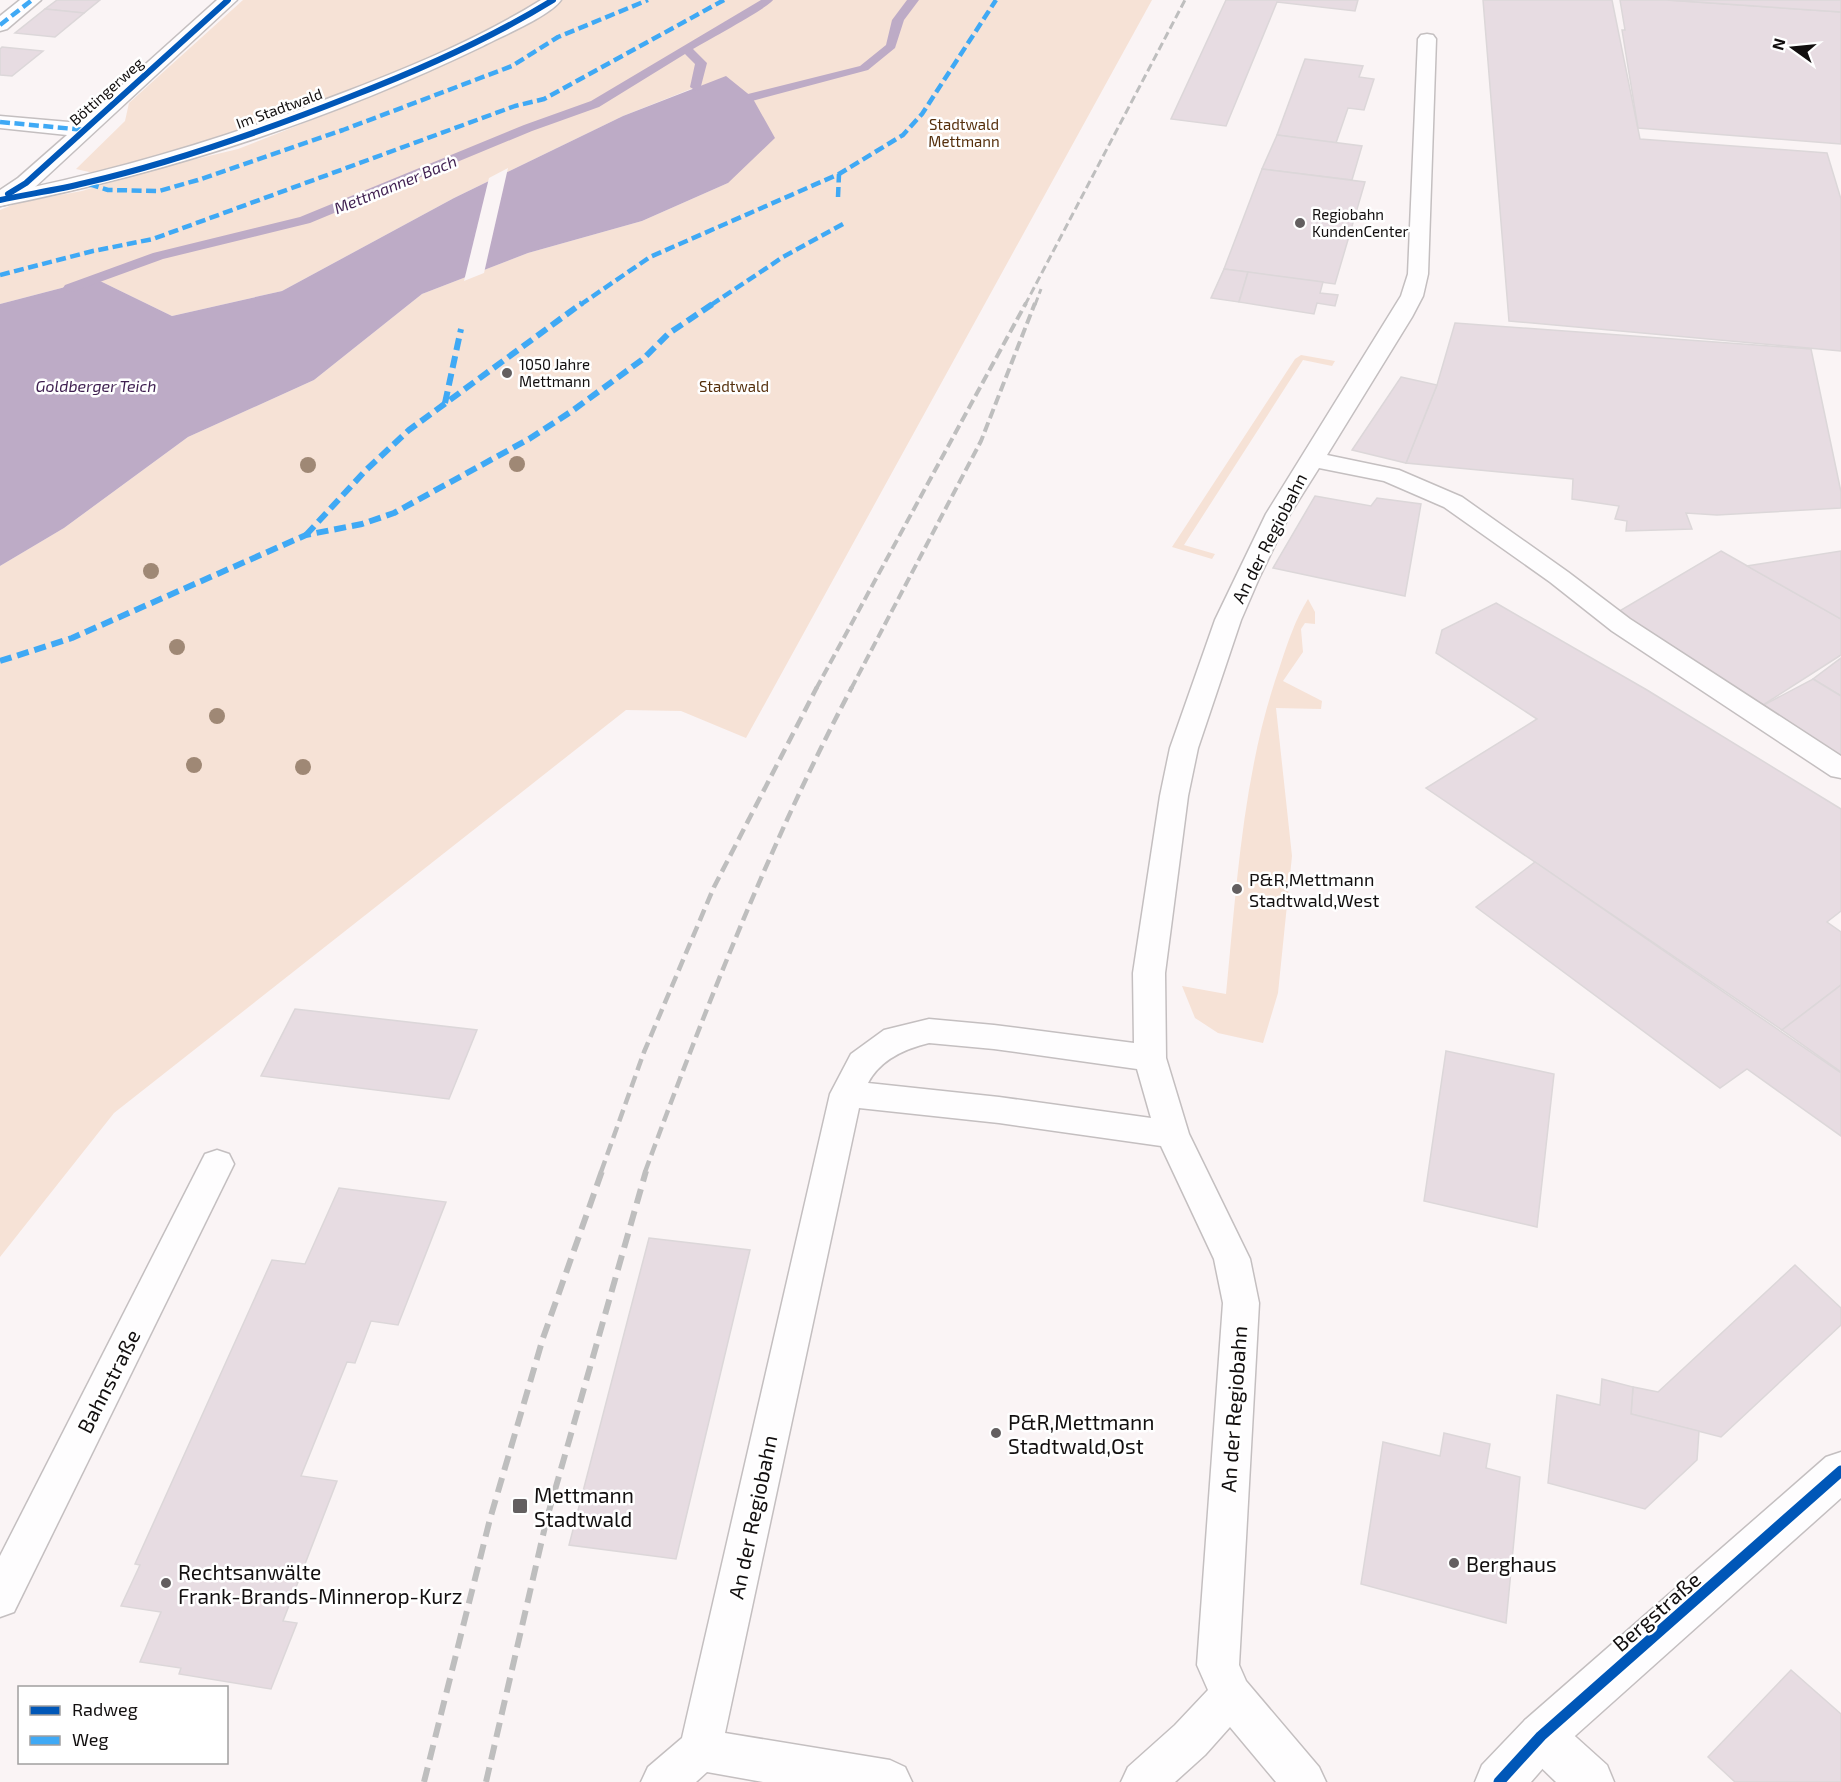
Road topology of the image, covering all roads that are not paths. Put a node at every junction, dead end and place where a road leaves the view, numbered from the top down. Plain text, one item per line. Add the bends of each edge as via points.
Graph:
1 (32, 0) edge
2 (228, 0) edge
3 (553, 0) edge
4 (3, 21) edge
5 (1427, 39) dead end
6 (0, 122) edge
7 (85, 130) junction
8 (0, 200) edge
9 (1310, 459) junction
10 (1841, 769) edge
11 (1150, 1058) junction
12 (846, 1094) junction
13 (1172, 1134) junction
14 (217, 1164) dead end
15 (1841, 1471) edge
16 (0, 1598) edge
17 (1231, 1696) junction
18 (1541, 1736) junction
19 (700, 1750) junction
20 (663, 1782) edge
21 (890, 1782) edge
22 (1143, 1782) edge
23 (1305, 1782) edge
24 (1498, 1782) edge
25 (1590, 1782) edge

1 - 4 street
2 - 7 street, Böttingerweg
3 - 8 lane, Im Stadtwald via 516,23 423,68 299,117 222,144 86,183
5 - 9 lane, An der Regiobahn via 1418,274 1412,296
6 - 7 street
7 - 8 street, Böttingerweg via 26,183
9 - 10 lane via 1391,474 1453,502 1622,625
9 - 11 lane, An der Regiobahn via 1278,514 1228,620 1185,748 1174,796 1149,973
11 - 12 lane, An der Regiobahn via 929,1031 895,1039 862,1063
11 - 13 lane, An der Regiobahn
12 - 13 lane
12 - 19 lane, An der Regiobahn
13 - 17 lane, An der Regiobahn via 1232,1259 1241,1303 1218,1665
14 - 16 lane, Bahnstraße
15 - 18 street, Bergstraße
17 - 22 lane
17 - 23 lane, An der Regiobahn
18 - 24 street, Bergstraße
18 - 25 street
19 - 20 lane
19 - 21 lane

